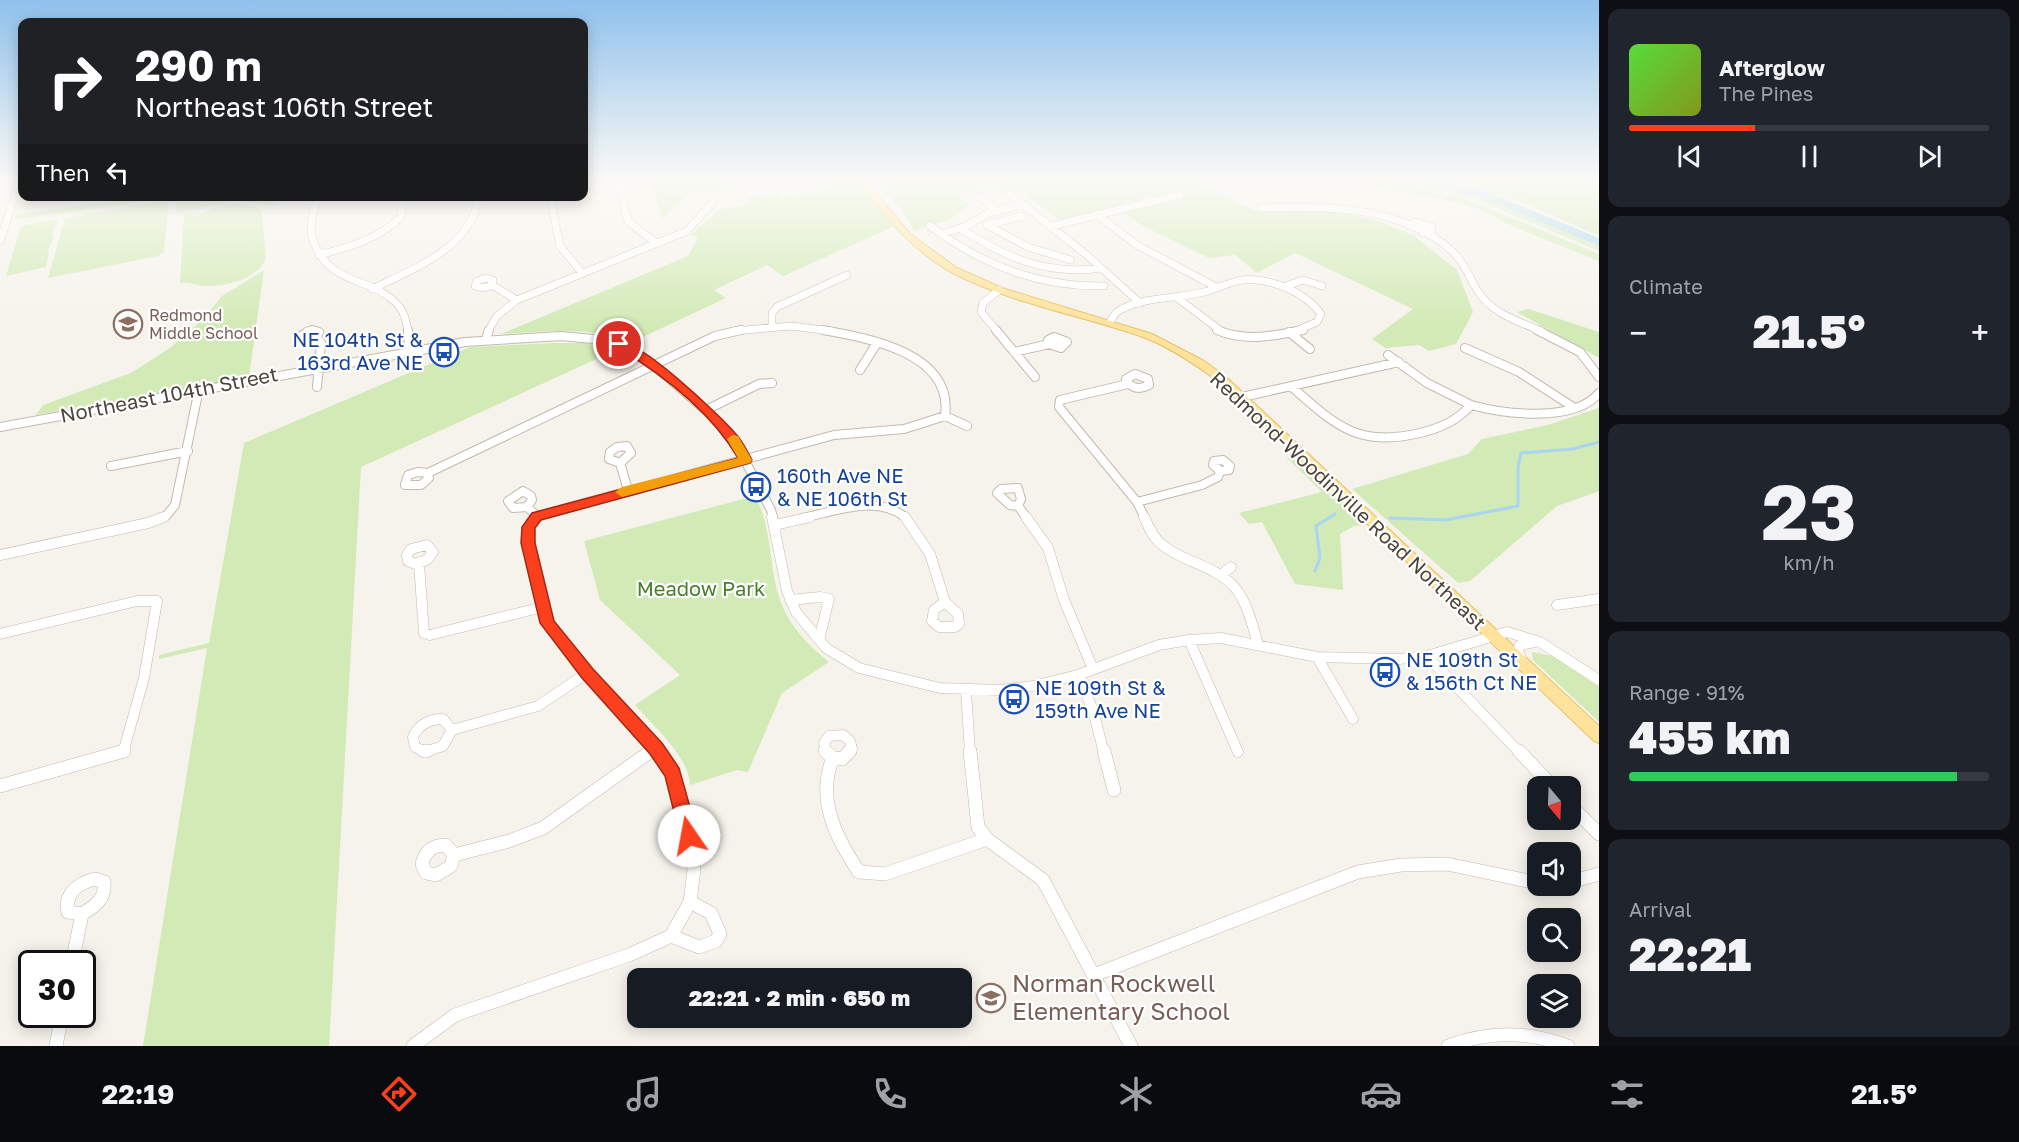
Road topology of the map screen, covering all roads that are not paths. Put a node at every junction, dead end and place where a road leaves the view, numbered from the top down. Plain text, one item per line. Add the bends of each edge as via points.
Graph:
1 (310, 230) edge
2 (386, 230) edge
3 (465, 230) edge
4 (554, 230) edge
5 (640, 230) edge
6 (688, 230) edge
7 (904, 230) edge
8 (935, 230) edge
9 (954, 230) edge
10 (963, 230) edge
11 (995, 230) edge
12 (1056, 230) edge
13 (1117, 230) edge
14 (1417, 230) edge
15 (941, 234) junction
16 (657, 244) junction
17 (1038, 252) junction
18 (319, 255) junction
19 (1071, 260) dead end
20 (1024, 262) junction
21 (1101, 268) junction
22 (582, 273) junction
23 (1075, 273) junction
24 (847, 275) dead end
25 (492, 285) dead end
26 (1104, 286) dead end
27 (1322, 286) dead end
28 (1216, 287) junction
29 (1283, 287) junction
30 (1080, 288) junction
31 (372, 289) junction
32 (999, 290) junction
33 (1176, 297) junction
34 (517, 300) junction
35 (1140, 303) junction
36 (1110, 322) junction
37 (772, 325) junction
38 (1289, 333) junction
39 (317, 337) dead end
40 (486, 339) junction
41 (877, 343) junction
42 (1049, 344) dead end
43 (1465, 348) dead end
44 (1310, 349) dead end
45 (409, 351) junction
46 (1014, 352) junction
47 (1388, 355) dead end
48 (1399, 362) junction
49 (654, 365) junction
50 (319, 368) junction
51 (860, 370) dead end
52 (1035, 377) dead end
53 (1599, 377) edge
54 (772, 383) dead end
55 (1128, 384) dead end
56 (317, 387) dead end
57 (1293, 388) junction
58 (200, 389) junction
59 (1599, 393) edge
60 (1242, 397) junction
61 (1471, 405) junction
62 (1573, 407) junction
63 (706, 410) junction
64 (945, 416) junction
65 (967, 426) dead end
66 (0, 427) edge
67 (188, 451) junction
68 (746, 460) junction
69 (620, 463) dead end
70 (111, 466) dead end
71 (1220, 471) dead end
72 (428, 473) dead end
73 (628, 490) junction
74 (1137, 502) junction
75 (1018, 506) dead end
76 (527, 507) dead end
77 (537, 516) junction
78 (775, 525) junction
79 (0, 555) edge
80 (419, 563) dead end
81 (1231, 567) dead end
82 (1221, 575) junction
83 (1599, 599) edge
84 (789, 600) junction
85 (945, 602) dead end
86 (1557, 604) dead end
87 (543, 607) junction
88 (0, 633) edge
89 (1492, 636) junction
90 (819, 640) junction
91 (1189, 640) junction
92 (1540, 642) junction
93 (1258, 644) junction
94 (1427, 656) junction
95 (1317, 657) junction
96 (1523, 664) junction
97 (1093, 669) junction
98 (587, 673) junction
99 (1078, 675) junction
100 (1599, 680) edge
101 (966, 691) junction
102 (1353, 719) dead end
103 (452, 730) dead end
104 (1599, 736) edge
105 (656, 748) junction
106 (1238, 752) dead end
107 (833, 758) dead end
108 (1542, 776) edge
109 (0, 786) edge
110 (1114, 790) dead end
111 (1581, 816) edge
112 (1599, 834) edge
113 (987, 839) junction
114 (454, 855) dead end
115 (1599, 874) edge
116 (1581, 879) edge
117 (1527, 881) edge
118 (690, 902) junction
119 (82, 914) dead end
120 (671, 936) junction
121 (75, 950) edge
122 (1094, 975) junction
123 (59, 1028) edge
124 (1563, 1044) edge
125 (56, 1046) edge
126 (414, 1046) edge
127 (1131, 1046) edge
128 (1449, 1046) edge

1 - 18 street
2 - 18 street via 363,242
3 - 31 street via 459,239 433,256
4 - 22 street via 559,248
5 - 16 street
6 - 16 street
7 - 32 main road, Redmond-Woodinville Road Northeast via 915,243 954,270
8 - 15 street
9 - 15 street
10 - 20 street via 994,250
11 - 17 street
12 - 21 street
13 - 28 street via 1137,245
14 - 53 street via 1458,257 1485,303 1567,344 1585,358
15 - 30 street via 1004,271
16 - 22 street
17 - 19 street
17 - 20 street
18 - 31 street via 345,278
20 - 23 street
21 - 23 street
21 - 35 street
22 - 34 street
23 - 30 street
24 - 37 street via 777,307 772,313
25 - 34 street
26 - 30 street
27 - 29 street via 1303,280
28 - 29 street via 1237,279 1258,279
28 - 33 street
29 - 38 street via 1307,299 1321,314 1315,325
31 - 45 street via 401,308
32 - 36 main road, Redmond-Woodinville Road Northeast
32 - 46 street via 981,308
33 - 35 street
33 - 38 street via 1214,329 1234,337 1257,339
34 - 40 street via 498,312
35 - 36 street via 1116,312
36 - 60 main road, Redmond-Woodinville Road Northeast via 1190,357
37 - 41 street via 832,332
37 - 49 street via 740,328
38 - 44 street
39 - 50 street via 321,343
40 - 45 street, Northeast 104th Street
40 - 49 street, Northeast 104th Street via 561,336 604,340 633,351
41 - 51 street
41 - 64 street via 925,363 945,392
42 - 46 street
43 - 62 street via 1519,372
45 - 50 street, Northeast 104th Street
46 - 52 street
47 - 48 street
48 - 57 street
48 - 61 street via 1444,393
49 - 63 street, Northeast 104th Street
49 - 72 street
50 - 56 street
50 - 58 street, Northeast 104th Street
54 - 63 street via 759,384
55 - 74 street via 1070,396 1059,404
57 - 60 street
57 - 61 street via 1345,429 1363,437 1392,440 1450,424
58 - 66 street, Northeast 104th Street
58 - 67 street
59 - 62 street via 1589,402
60 - 89 main road, Redmond-Woodinville Road Northeast
61 - 62 street via 1531,415
63 - 68 street, Northeast 104th Street via 733,438
64 - 65 street
64 - 68 street via 913,430 854,431
67 - 70 street
67 - 79 street via 175,505 166,516
68 - 73 street
68 - 78 street, Northeast 104th Street
69 - 73 street
71 - 74 street via 1218,477 1202,485
73 - 77 street
74 - 82 street via 1152,534 1162,545
75 - 97 street via 1048,548 1075,630
76 - 77 street
77 - 87 street via 529,527 528,543
78 - 84 street, Northeast 104th Street
78 - 85 street via 866,504 894,509 923,540
80 - 87 street via 424,633 438,634
81 - 82 street
82 - 93 street via 1248,609
83 - 86 street
84 - 90 street
84 - 90 street via 829,599
87 - 98 street via 548,623
88 - 109 street via 137,602 157,601 147,660 123,753
89 - 92 street via 1515,632
89 - 94 street
89 - 96 main road, Redmond-Woodinville Road Northeast
90 - 101 street via 859,668 904,681
91 - 93 street via 1221,638
91 - 97 street via 1160,645
91 - 106 street
92 - 96 street via 1520,645
92 - 100 street
93 - 95 street
94 - 95 street
94 - 108 street
95 - 102 street
96 - 104 main road, Redmond-Woodinville Road Northeast
97 - 99 street
98 - 103 street via 538,706
98 - 105 street
99 - 101 street via 1033,686
99 - 110 street via 1093,710
101 - 113 street via 975,815
105 - 114 street via 543,828
105 - 118 street via 673,773 680,795 694,870
107 - 113 street via 826,769 826,803 846,855 859,872 885,874
111 - 112 street
113 - 122 street via 1043,880
115 - 116 street
117 - 122 street via 1447,864 1401,865 1358,872
118 - 120 street
118 - 120 street via 716,916 720,934 716,941 699,947
119 - 121 street
120 - 126 street via 629,955 455,1015
122 - 127 street
123 - 125 street
124 - 128 street via 1517,1033 1483,1034

